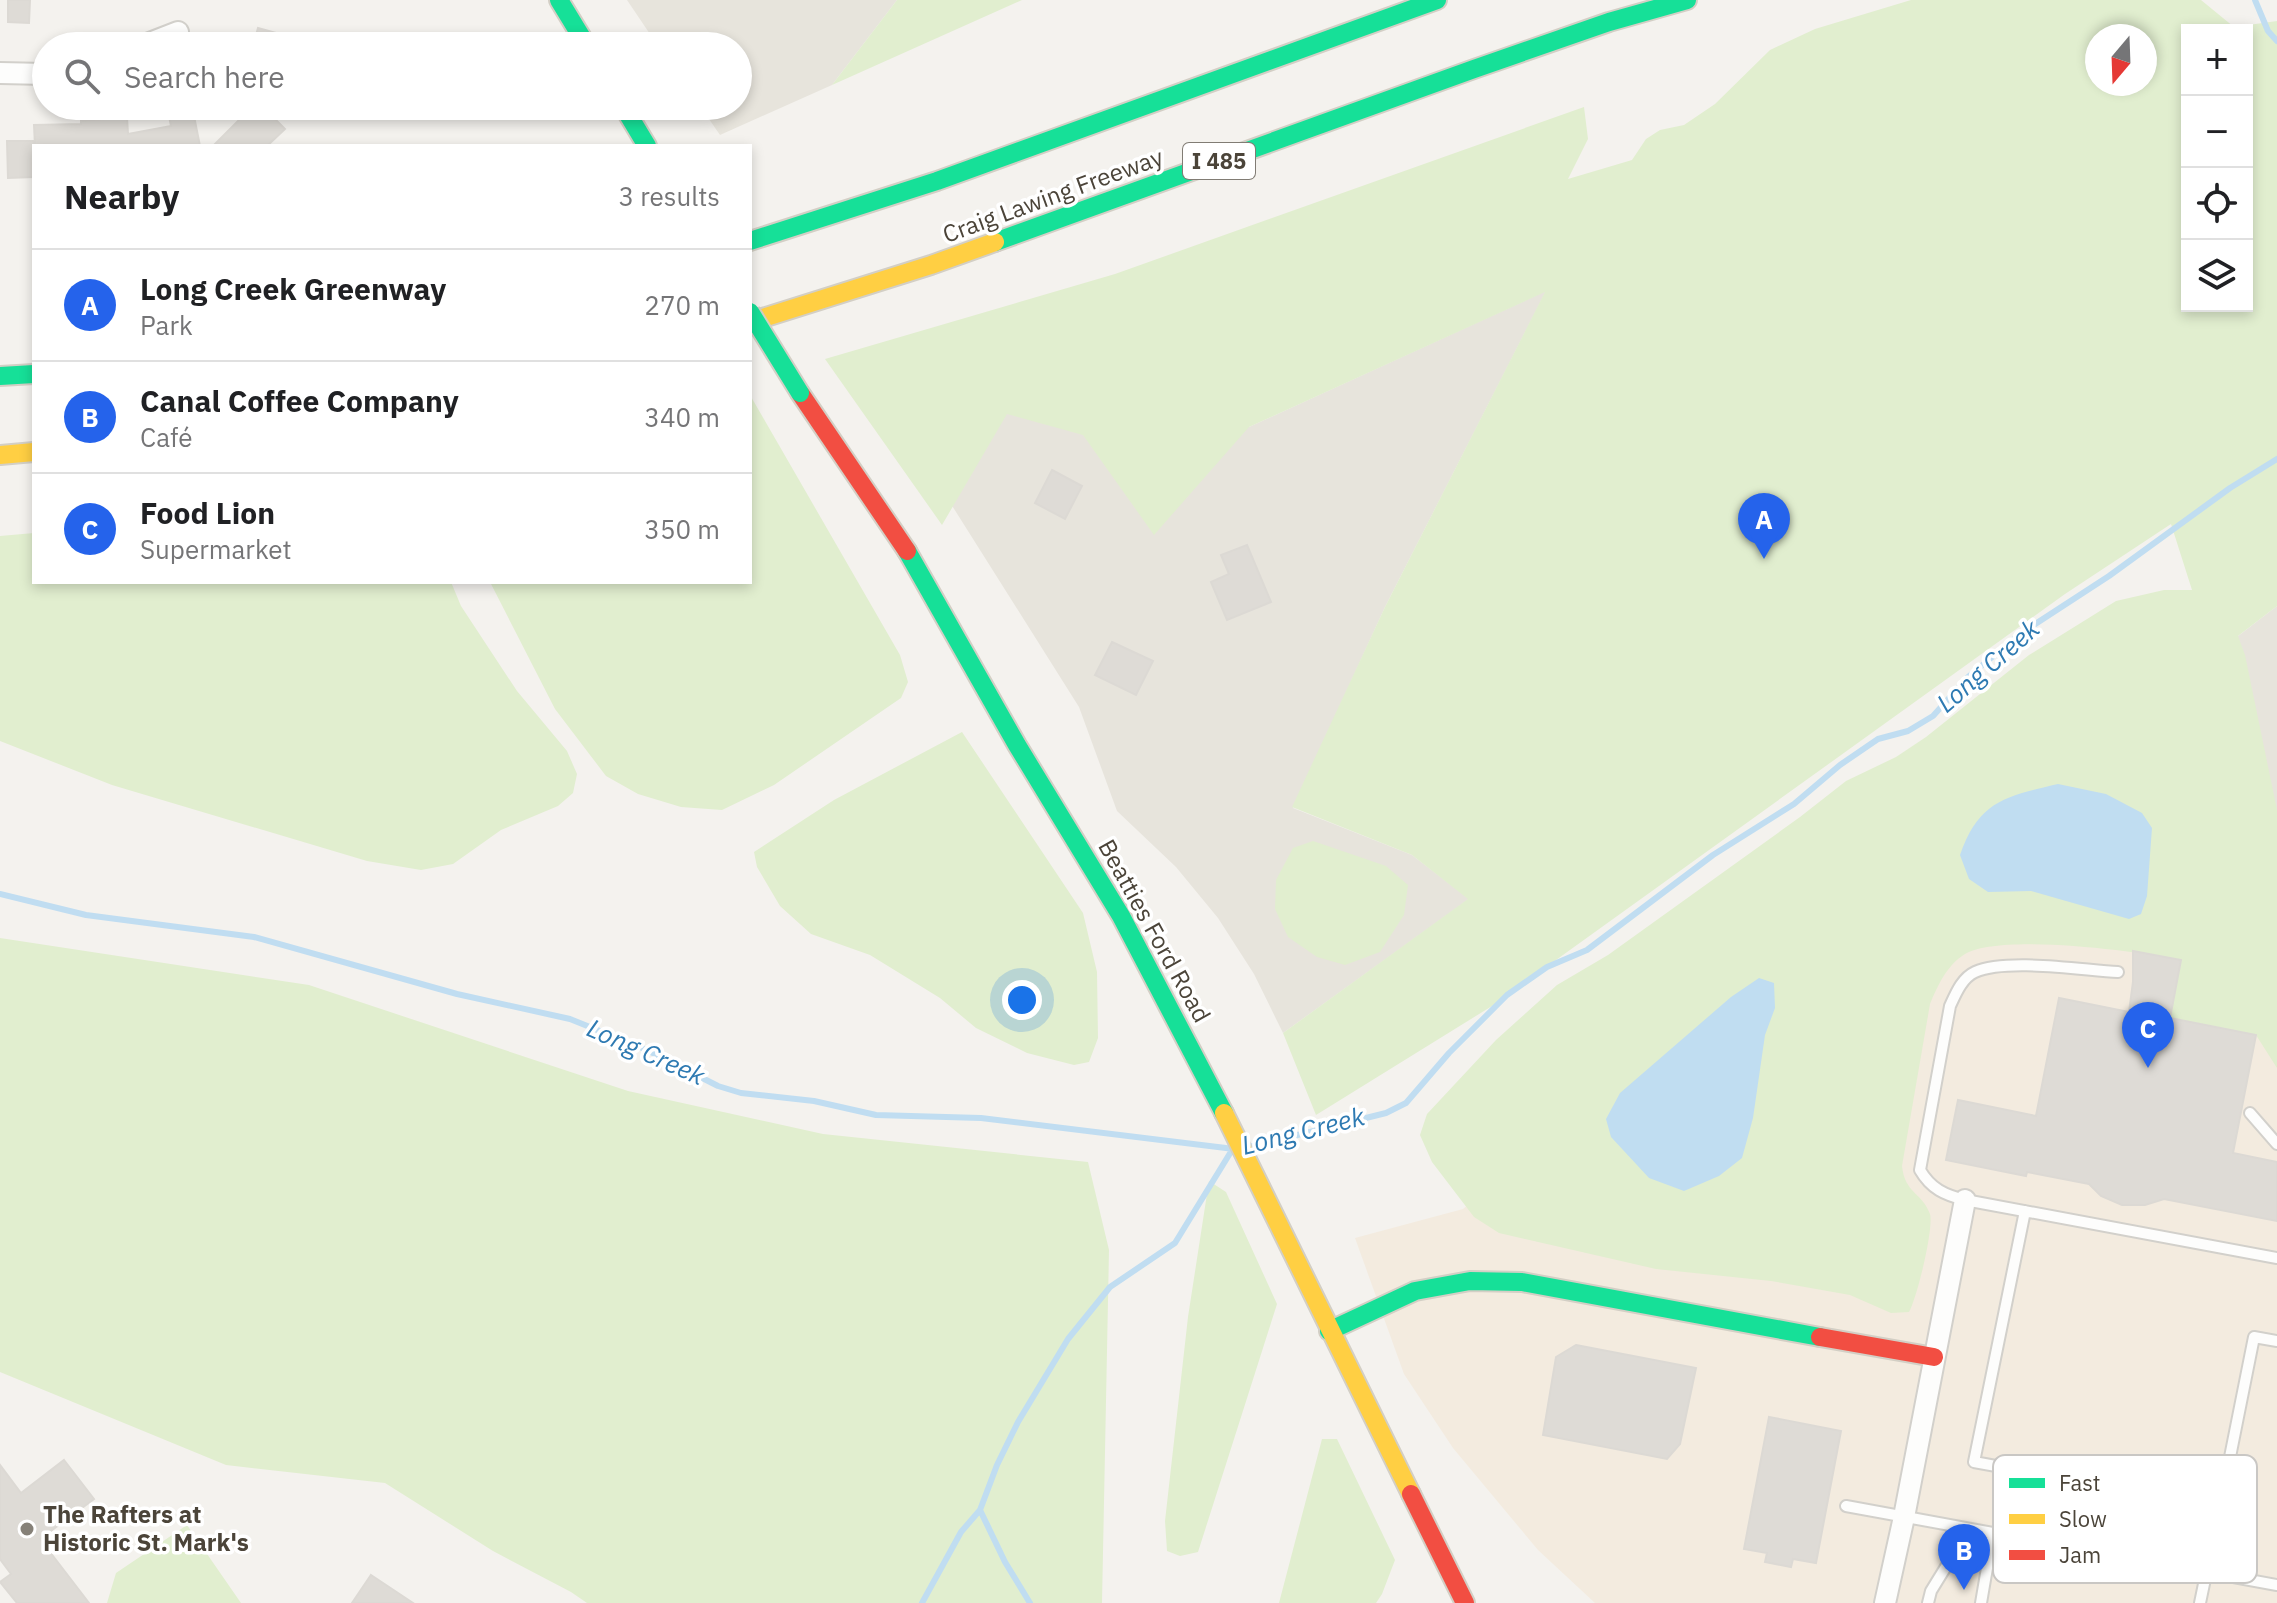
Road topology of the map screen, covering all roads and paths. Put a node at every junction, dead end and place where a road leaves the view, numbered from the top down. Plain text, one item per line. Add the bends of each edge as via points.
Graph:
1 (559, 0) edge
2 (1437, 0) edge
3 (1687, 0) edge
4 (578, 32) edge
5 (0, 73) edge
6 (32, 74) edge
7 (631, 120) edge
8 (646, 144) edge
9 (752, 240) edge
10 (752, 315) edge
11 (752, 321) edge
12 (32, 374) edge
13 (0, 376) edge
14 (32, 452) edge
15 (0, 455) edge
16 (2118, 972) dead end
17 (2250, 1113) dead end
18 (2277, 1144) edge
19 (1965, 1200) junction
20 (2025, 1211) junction
21 (2277, 1258) edge
22 (1329, 1331) junction
23 (2277, 1341) edge
24 (1934, 1357) junction
25 (2230, 1455) edge
26 (1993, 1465) edge
27 (1846, 1506) dead end
28 (1904, 1517) junction
29 (1961, 1527) junction
30 (1993, 1533) joint
31 (2257, 1581) edge
32 (2204, 1583) edge
33 (2277, 1585) edge
34 (1465, 1603) edge
35 (1885, 1603) edge
36 (1928, 1603) edge
37 (1981, 1603) edge
38 (2200, 1603) edge

1 - 4 main road
2 - 9 main road via 937,181
3 - 11 main road, Craig Lawing Freeway / I 485 via 1474,69 931,265
5 - 6 street
7 - 8 main road
10 - 22 main road, Beatties Ford Road, bridge via 905,548 1114,904 1189,1042
12 - 13 main road
14 - 15 main road
16 - 19 lane via 1999,965 1973,973 1959,986 1950,1006 1920,1170 1940,1191
17 - 18 lane
19 - 20 lane
19 - 24 street
20 - 21 lane
20 - 26 lane via 1974,1462
22 - 24 main road via 1415,1291 1470,1281 1522,1282
22 - 34 main road, Beatties Ford Road
23 - 25 lane via 2254,1337
24 - 28 street
27 - 28 lane
28 - 29 lane
28 - 35 street
29 - 30 lane
29 - 36 lane via 1955,1552
30 - 37 lane
31 - 33 lane
32 - 38 lane

